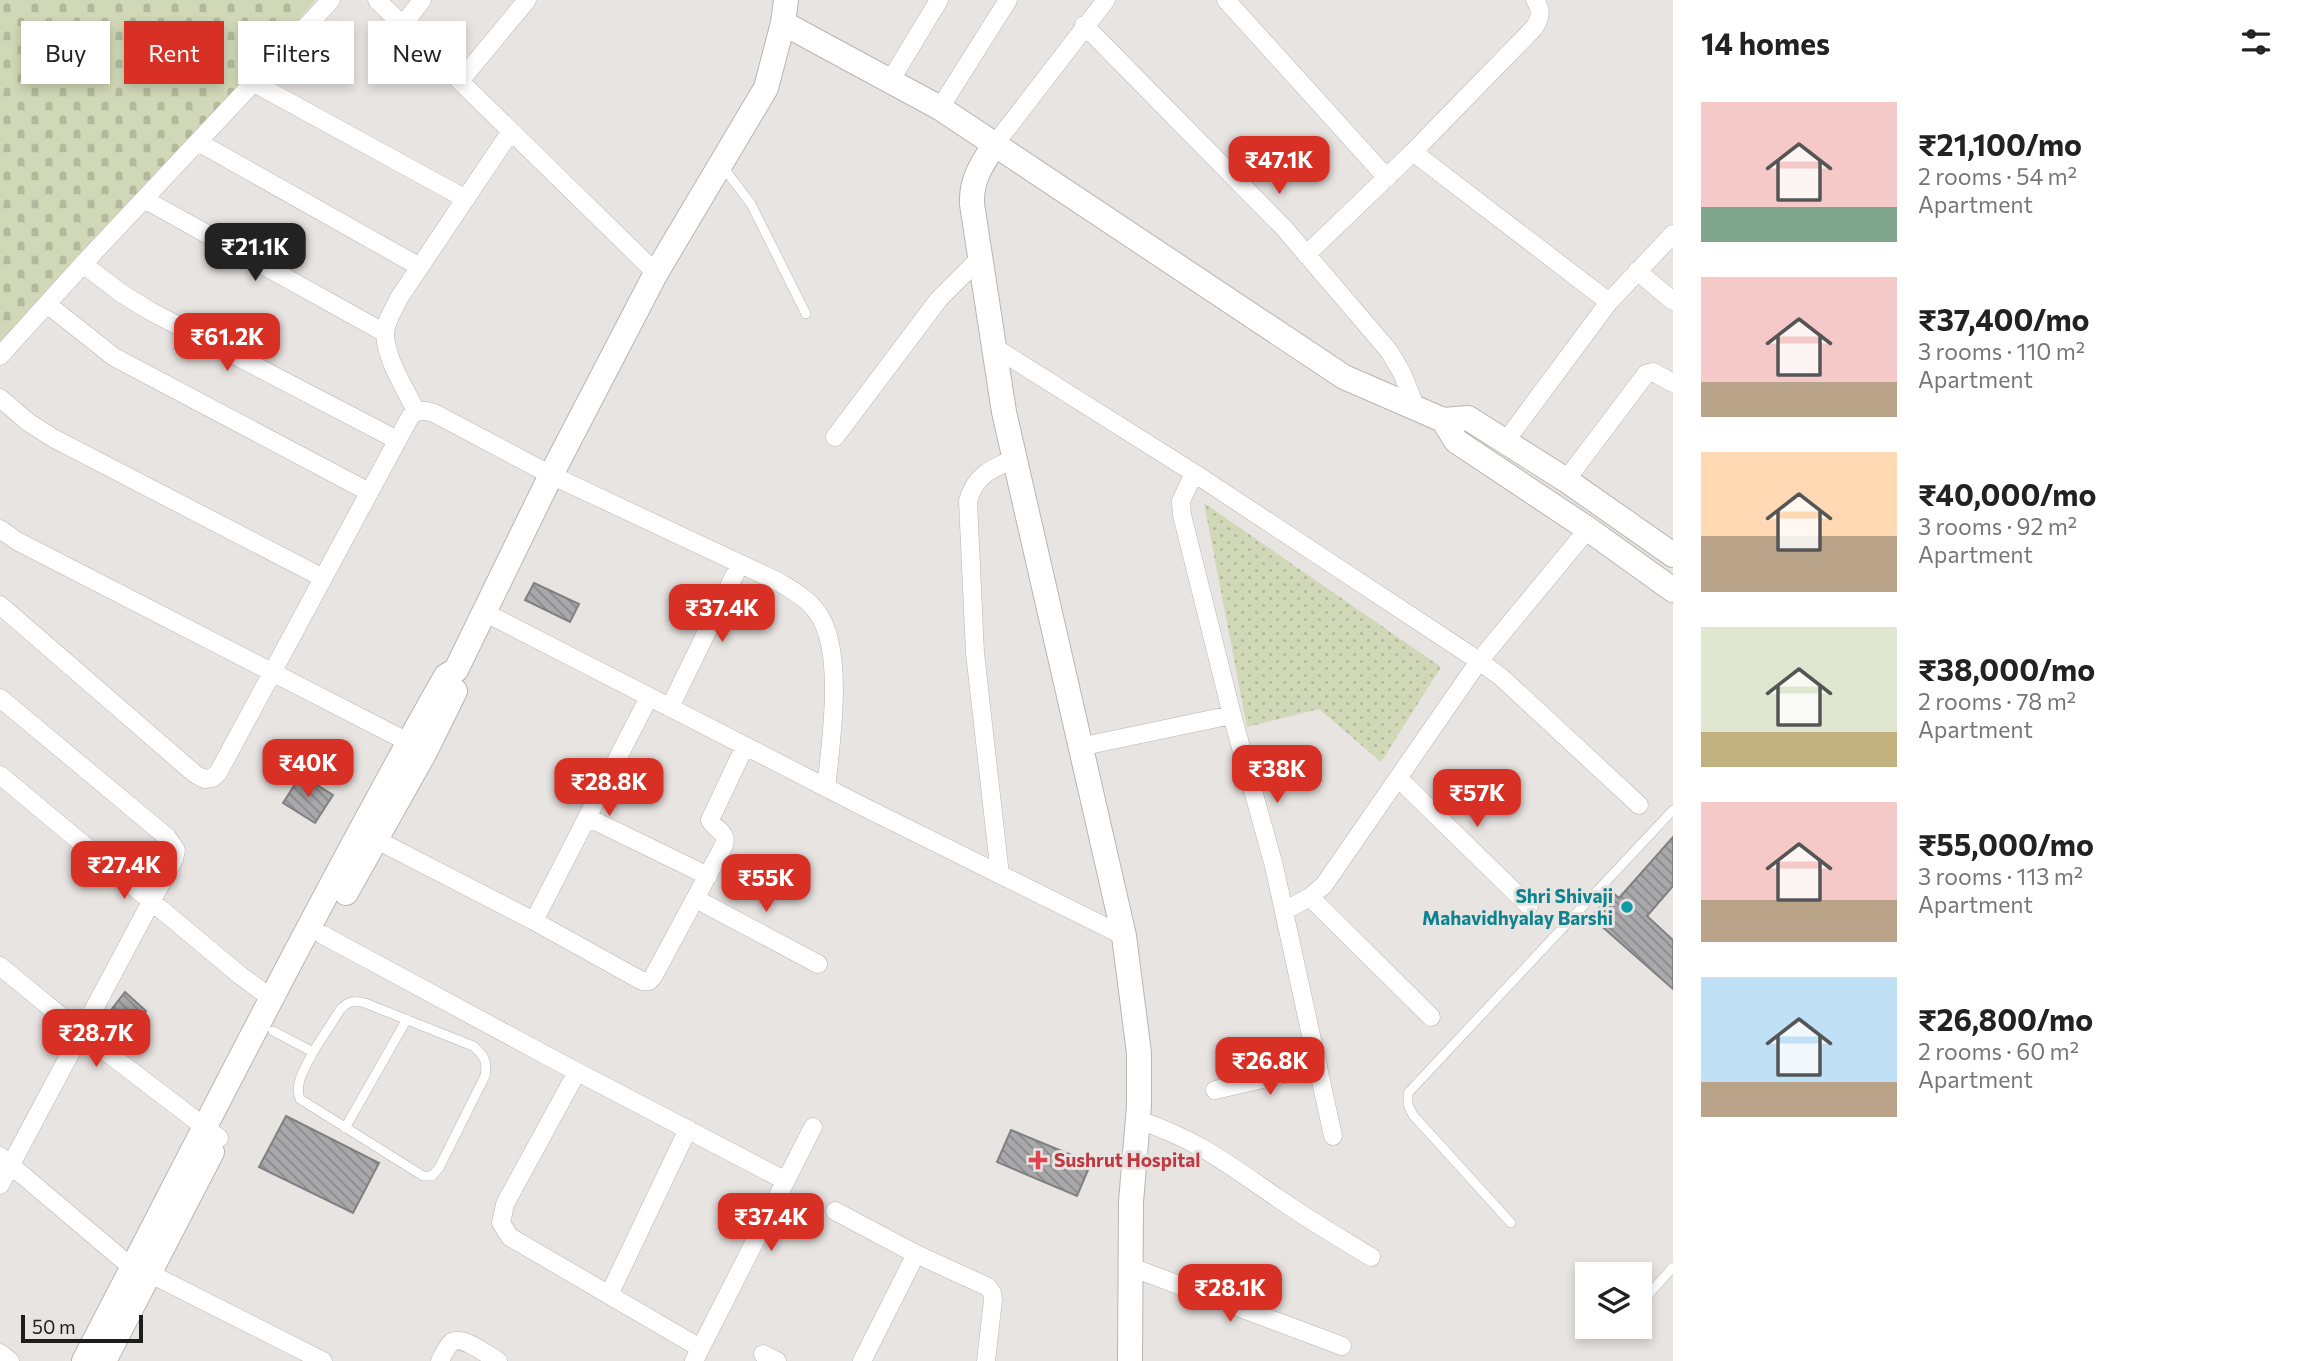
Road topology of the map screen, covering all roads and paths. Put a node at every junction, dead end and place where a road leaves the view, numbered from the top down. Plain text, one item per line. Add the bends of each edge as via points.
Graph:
1 (331, 0) edge
2 (377, 0) edge
3 (422, 0) edge
4 (527, 0) edge
5 (939, 0) edge
6 (1008, 0) edge
7 (1106, 0) edge
8 (1226, 0) edge
9 (1535, 0) edge
10 (785, 12) edge
11 (312, 21) edge
12 (399, 21) edge
13 (406, 21) edge
14 (1084, 25) junction
15 (466, 73) edge
16 (890, 81) junction
17 (253, 84) edge
18 (256, 84) edge
19 (464, 84) edge
20 (940, 108) junction
21 (511, 131) junction
22 (198, 142) junction
23 (995, 144) junction
24 (1413, 152) junction
25 (721, 164) junction
26 (1387, 178) junction
27 (144, 199) junction
28 (466, 199) junction
29 (1673, 234) edge
30 (1306, 255) junction
31 (980, 258) junction
32 (83, 264) junction
33 (420, 267) junction
34 (1637, 271) junction
35 (656, 273) junction
36 (1673, 301) edge
37 (1609, 302) junction
38 (47, 304) junction
39 (806, 314) dead end
40 (385, 333) junction
41 (994, 347) junction
42 (0, 356) edge
43 (1673, 383) edge
44 (0, 398) edge
45 (1416, 408) junction
46 (416, 411) junction
47 (1443, 420) junction
48 (835, 437) dead end
49 (397, 440) junction
50 (1505, 442) junction
51 (1015, 459) junction
52 (1194, 473) junction
53 (551, 475) junction
54 (1566, 480) junction
55 (369, 492) junction
56 (0, 529) edge
57 (1588, 529) junction
58 (1673, 555) edge
59 (740, 564) junction
60 (323, 578) junction
61 (1673, 590) edge
62 (0, 605) edge
63 (484, 612) junction
64 (1479, 661) junction
65 (456, 670) junction
66 (271, 673) junction
67 (649, 697) junction
68 (0, 698) edge
69 (670, 708) junction
70 (1232, 715) junction
71 (408, 743) junction
72 (745, 746) junction
73 (1079, 747) junction
74 (1398, 778) junction
75 (3, 785) edge
76 (826, 788) junction
77 (1639, 804) dead end
78 (1673, 810) edge
79 (587, 817) junction
80 (377, 840) junction
81 (1000, 875) junction
82 (708, 876) junction
83 (1310, 897) junction
84 (151, 899) junction
85 (696, 899) junction
86 (1529, 906) dead end
87 (1284, 911) junction
88 (534, 921) junction
89 (323, 935) junction
90 (1124, 936) junction
91 (818, 964) dead end
92 (0, 965) edge
93 (271, 998) junction
94 (1431, 1017) dead end
95 (407, 1019) junction
96 (273, 1031) junction
97 (80, 1032) junction
98 (313, 1052) junction
99 (1318, 1066) junction
100 (577, 1072) junction
101 (1214, 1090) dead end
102 (1138, 1120) junction
103 (813, 1127) dead end
104 (345, 1128) junction
105 (688, 1129) junction
106 (212, 1133) junction
107 (1333, 1136) dead end
108 (5, 1161) edge
109 (786, 1181) junction
110 (0, 1185) edge
111 (835, 1211) dead end
112 (1511, 1223) dead end
113 (916, 1254) junction
114 (1371, 1257) dead end
115 (1673, 1266) edge
116 (1131, 1267) junction
117 (142, 1270) junction
118 (1652, 1290) edge
119 (610, 1295) junction
120 (1342, 1346) dead end
121 (0, 1353) edge
122 (697, 1355) edge
123 (10, 1361) edge
124 (84, 1361) edge
125 (104, 1361) edge
126 (323, 1361) edge
127 (440, 1361) edge
128 (498, 1361) edge
129 (862, 1361) edge
130 (986, 1361) edge
131 (1130, 1361) edge

1 - 11 street
2 - 12 street
3 - 13 street
4 - 15 street
5 - 16 street
6 - 20 street
7 - 14 street
8 - 26 street
9 - 24 street via 1541,11 1534,28
10 - 16 street
10 - 25 street via 766,88
14 - 23 street
14 - 30 street
16 - 20 street
17 - 22 street
18 - 28 street
19 - 21 street
20 - 23 street
21 - 28 street
21 - 35 street
22 - 27 street
22 - 33 street
23 - 31 street via 971,190
23 - 45 street via 1344,377
24 - 26 street
24 - 37 street
25 - 35 street
25 - 39 lane via 751,204
26 - 30 street
27 - 32 street
27 - 40 street
28 - 33 street
29 - 34 street
30 - 45 street via 1389,351
31 - 41 street
31 - 48 street via 939,299
32 - 38 street
32 - 49 street via 150,311
33 - 40 street via 399,298
34 - 36 street
34 - 37 street
35 - 53 street
37 - 50 street
38 - 42 street
38 - 55 street via 114,357
40 - 46 street
41 - 51 street
41 - 52 street
43 - 54 street via 1653,372 1646,374
44 - 60 street via 53,438
45 - 47 street
46 - 49 street
46 - 53 street via 434,413
47 - 50 street via 1468,418
47 - 57 street via 1456,441
49 - 55 street
50 - 54 street
51 - 73 street
51 - 81 street via 979,477 968,501 975,653
52 - 64 street
52 - 70 street via 1181,501 1181,515
53 - 59 street
53 - 63 street
54 - 58 street
55 - 60 street
56 - 66 street
57 - 61 street
57 - 64 street
59 - 69 street
59 - 76 street via 800,595 817,612 827,632 833,720
60 - 66 street
62 - 66 street via 204,779 218,773
63 - 65 street
63 - 67 street
64 - 74 street
64 - 77 street
65 - 71 street via 446,676
65 - 80 street via 458,683
66 - 71 street
67 - 69 street
67 - 79 street
68 - 84 street via 173,843 174,859
69 - 72 street
70 - 73 street
70 - 87 street
71 - 93 street
72 - 76 street
72 - 82 street via 710,820 726,839
73 - 90 street
74 - 83 street via 1324,885
74 - 86 street
75 - 84 street
76 - 81 street
78 - 112 lane via 1408,1093 1413,1115
79 - 82 street
79 - 88 street
80 - 88 street
80 - 89 street
81 - 90 street
82 - 85 street
83 - 87 street
83 - 94 street
84 - 93 street
84 - 97 street
85 - 88 street via 649,981
85 - 91 street
87 - 99 street
89 - 96 street
89 - 100 street
90 - 102 street via 1139,1053
92 - 97 street
93 - 106 street
95 - 98 lane via 354,1001 341,1010
95 - 104 lane
95 - 104 lane via 473,1046 487,1064 439,1168 432,1176 423,1176
96 - 98 lane
96 - 106 street
97 - 106 street
97 - 108 street
98 - 104 lane via 299,1082 300,1099
99 - 101 street
99 - 107 street
100 - 105 street
100 - 119 street via 505,1204 500,1223 510,1237
102 - 114 street via 1209,1150
102 - 116 street
103 - 109 street
105 - 109 street
105 - 119 street
106 - 117 street
108 - 110 street
108 - 117 street via 111,1251
109 - 122 street
111 - 113 street
113 - 129 street
113 - 130 street via 979,1282 992,1293
115 - 118 lane
116 - 120 street
116 - 131 street
117 - 124 street
117 - 125 street
117 - 126 street
119 - 122 street
121 - 123 street
127 - 128 street via 458,1340

